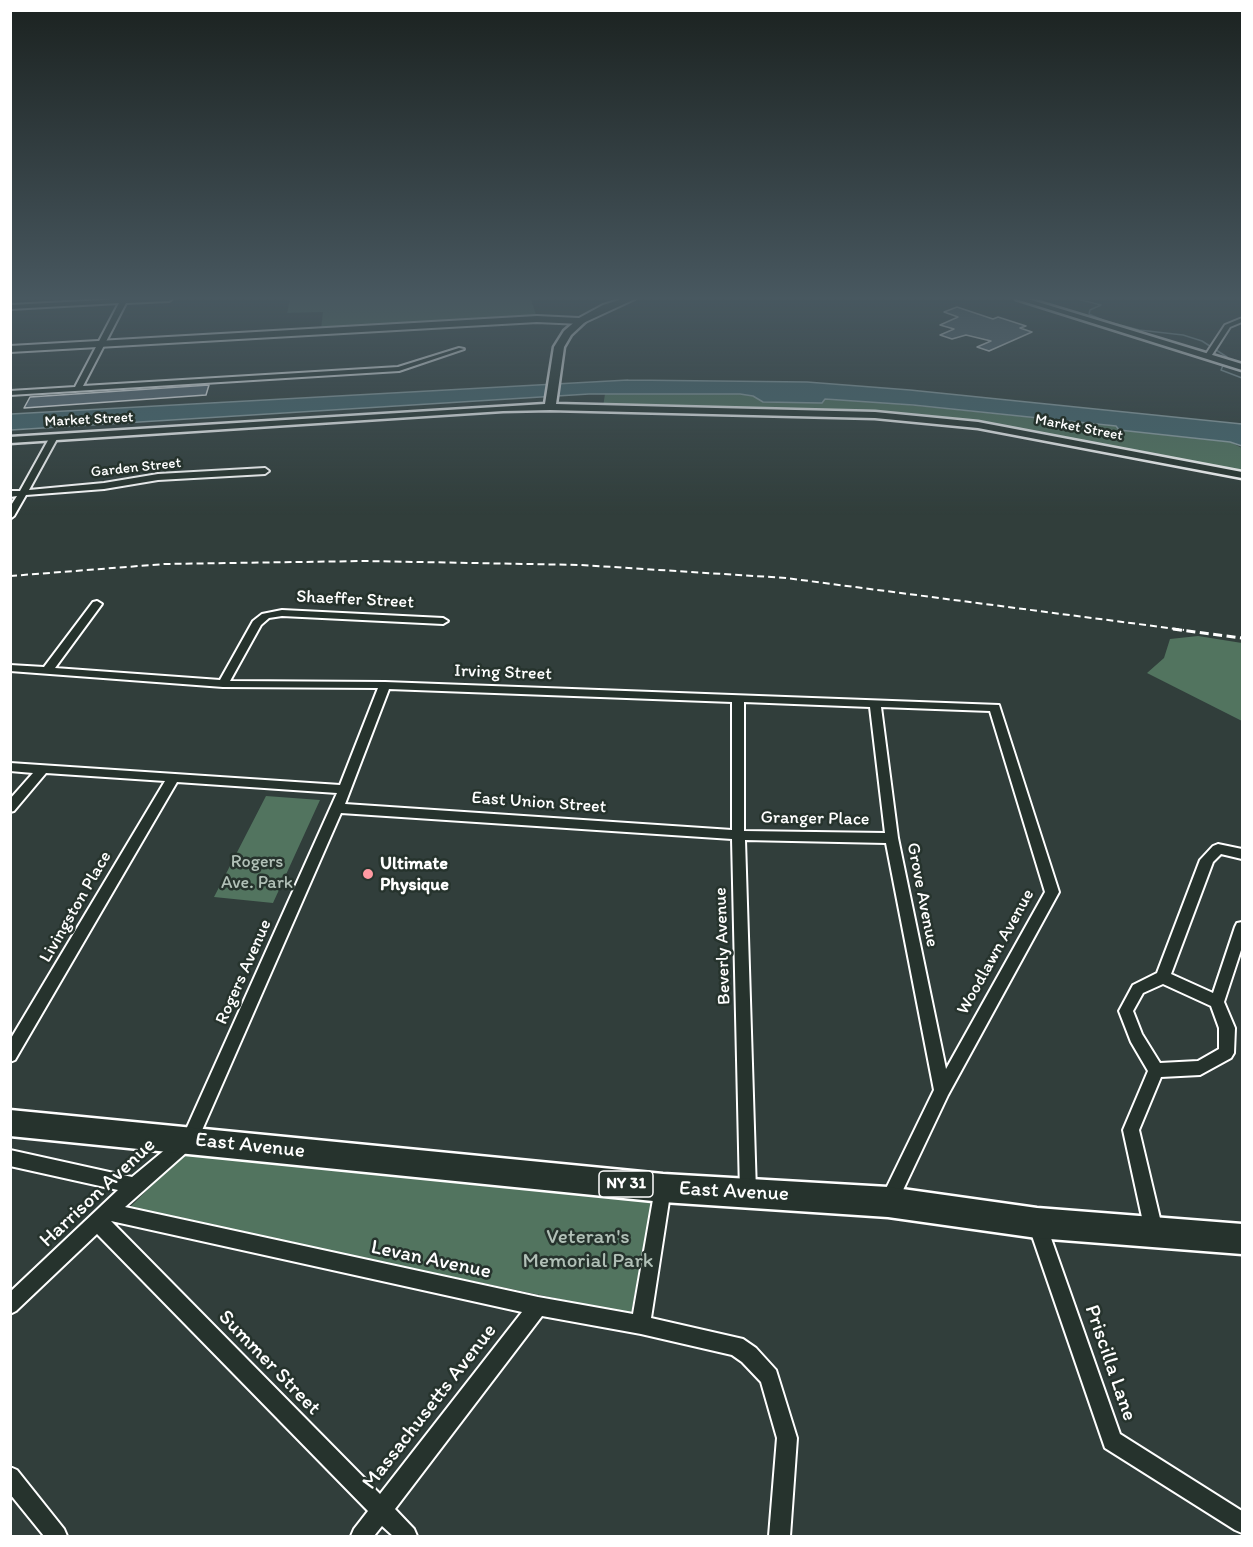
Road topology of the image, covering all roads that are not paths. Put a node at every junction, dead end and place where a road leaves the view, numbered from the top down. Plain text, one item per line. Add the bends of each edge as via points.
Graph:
1 (86, 371) edge
2 (362, 371) edge
3 (556, 371) edge
4 (78, 388) junction
5 (10, 393) edge
6 (550, 404) junction
7 (54, 437) junction
8 (10, 440) edge
9 (265, 471) dead end
10 (1242, 475) edge
11 (24, 493) junction
12 (10, 494) edge
13 (10, 516) edge
14 (97, 604) dead end
15 (442, 621) dead end
16 (10, 668) edge
17 (48, 670) junction
18 (224, 684) junction
19 (385, 685) junction
20 (738, 699) junction
21 (875, 705) junction
22 (995, 708) joint
23 (10, 767) edge
24 (43, 769) junction
25 (173, 778) junction
26 (345, 789) junction
27 (337, 807) junction
28 (10, 808) edge
29 (738, 835) junction
30 (892, 838) junction
31 (1242, 854) edge
32 (1242, 927) edge
33 (1163, 977) junction
34 (1217, 1002) junction
35 (10, 1055) edge
36 (1156, 1070) junction
37 (942, 1090) junction
38 (10, 1123) edge
39 (190, 1140) junction
40 (10, 1158) edge
41 (135, 1186) junction
42 (663, 1188) junction
43 (748, 1192) junction
44 (888, 1202) junction
45 (103, 1217) junction
46 (1037, 1223) junction
47 (1154, 1231) junction
48 (1242, 1239) edge
49 (10, 1305) edge
50 (538, 1306) junction
51 (641, 1325) junction
52 (10, 1477) edge
53 (380, 1512) junction
54 (1242, 1523) edge
55 (57, 1536) edge
56 (360, 1536) edge
57 (407, 1536) edge
58 (780, 1536) edge

1 - 4 street
2 - 4 street
3 - 6 street
4 - 5 street
6 - 7 street, Market Street
6 - 10 street, Market Street via 927,419 1047,437
7 - 8 street, Market Street
7 - 11 street
9 - 11 street, Garden Street via 158,477
11 - 12 street, Garden Street
11 - 13 street
14 - 17 street
15 - 18 street, Shaeffer Street via 282,613 266,616 256,623
16 - 17 street, Irving Street
17 - 18 street, Irving Street
18 - 19 street, Irving Street
19 - 20 street, Irving Street
19 - 26 street, Rogers Avenue
20 - 21 street, Irving Street
20 - 29 street, Beverly Avenue
21 - 22 street, Irving Street
21 - 30 street, Grove Avenue
22 - 37 street, Woodlawn Avenue via 1052,892
23 - 24 street
24 - 25 street
24 - 28 street
25 - 26 street
25 - 35 street, Livingston Place
26 - 27 street, Rogers Avenue
27 - 29 street, East Union Street
27 - 39 street, Rogers Avenue
29 - 30 street, Granger Place
29 - 43 street, Beverly Avenue
30 - 37 street, Grove Avenue
31 - 33 street via 1218,849 1206,860
32 - 34 street
33 - 34 street
33 - 36 street via 1138,989 1126,1011
34 - 36 street via 1227,1028 1226,1053 1200,1068
36 - 47 street via 1131,1130
37 - 44 street, Woodlawn Avenue
38 - 39 highway, East Avenue / NY 31
39 - 41 street, Harrison Avenue
39 - 42 highway, East Avenue / NY 31
40 - 41 street
41 - 45 street, Harrison Avenue
42 - 43 highway, East Avenue / NY 31
42 - 51 street
43 - 44 highway, East Avenue / NY 31
44 - 46 highway, East Avenue / NY 31
45 - 49 street, Harrison Avenue
45 - 50 street, Levan Avenue
45 - 53 street, Summer Street
46 - 47 highway, East Avenue / NY 31
46 - 54 street, Priscilla Lane via 1112,1441
47 - 48 highway, East Avenue / NY 31
50 - 51 street, Levan Avenue
50 - 53 street, Massachusetts Avenue
51 - 58 street, Levan Avenue via 736,1346 769,1377 787,1438
52 - 55 street
53 - 56 street, Massachusetts Avenue
53 - 57 street, Summer Street

